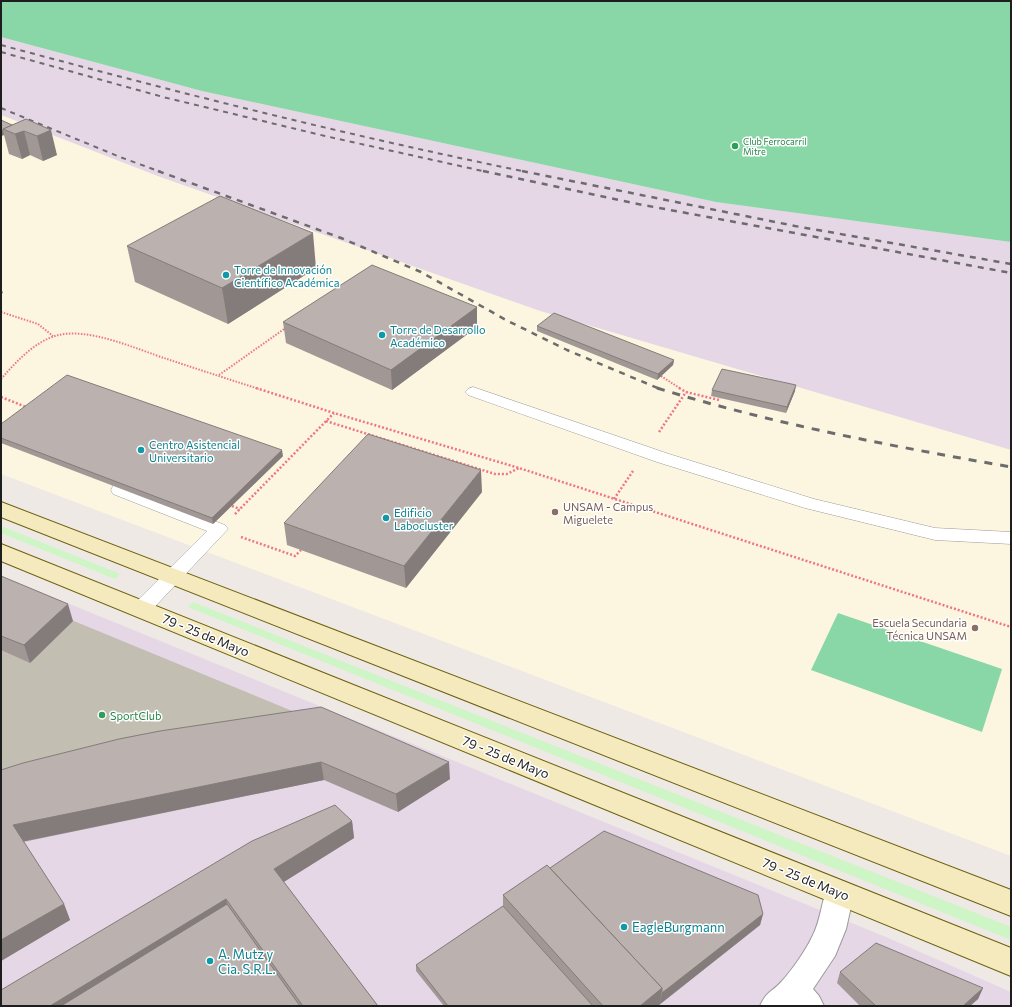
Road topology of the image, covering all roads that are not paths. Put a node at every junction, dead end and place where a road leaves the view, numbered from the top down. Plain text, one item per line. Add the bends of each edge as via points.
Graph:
1 (473, 392) dead end
2 (119, 490) edge
3 (1, 509) edge
4 (1011, 538) edge
5 (1, 552) edge
6 (172, 577) junction
7 (141, 609) junction
8 (839, 893) junction
9 (1011, 903) edge
10 (1011, 962) edge
11 (792, 1001) edge

1 - 4 lane via 663,458 811,504 934,534
2 - 6 lane via 219,529
3 - 6 main road
5 - 7 main road, 79 - 25 de Mayo
6 - 7 lane
6 - 9 main road
7 - 8 main road, 79 - 25 de Mayo
8 - 10 main road, 79 - 25 de Mayo
8 - 11 street via 831,929 824,946

